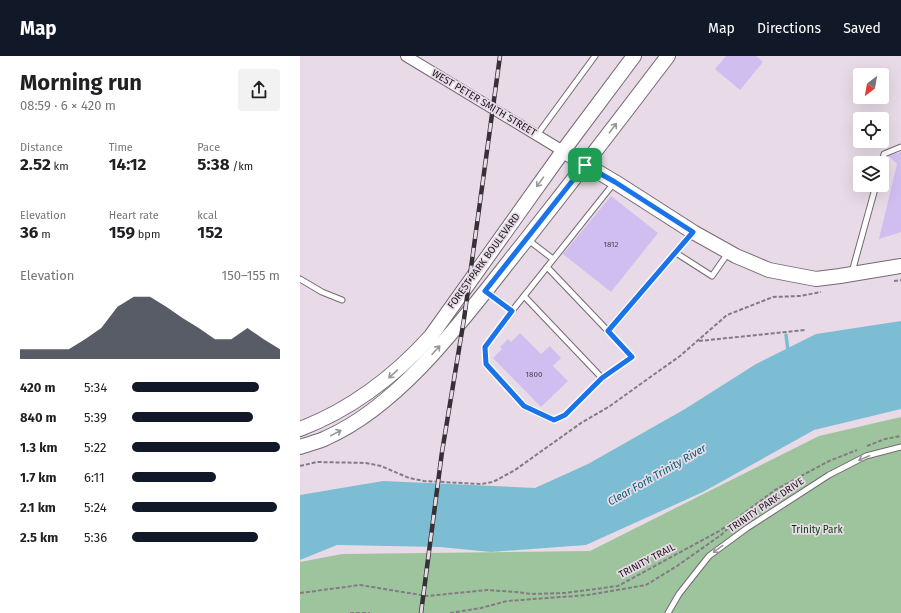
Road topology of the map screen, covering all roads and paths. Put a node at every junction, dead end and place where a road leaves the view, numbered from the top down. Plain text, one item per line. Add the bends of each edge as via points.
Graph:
1 (406, 56) edge
2 (595, 56) edge
3 (634, 56) edge
4 (668, 56) edge
5 (537, 135) junction
6 (901, 147) edge
7 (563, 151) junction
8 (884, 156) edge
9 (585, 165) junction
10 (615, 182) junction
11 (874, 192) edge
12 (693, 232) junction
13 (527, 238) junction
14 (676, 252) junction
15 (729, 252) junction
16 (553, 259) junction
17 (901, 266) edge
18 (547, 267) junction
19 (851, 274) junction
20 (300, 279) edge
21 (485, 291) junction
22 (524, 296) junction
23 (774, 298) dead end
24 (342, 300) dead end
25 (512, 311) junction
26 (805, 330) dead end
27 (608, 331) junction
28 (698, 341) junction
29 (602, 378) junction
30 (300, 429) edge
31 (901, 436) edge
32 (300, 447) edge
33 (864, 447) dead end
34 (901, 447) edge
35 (857, 450) dead end
36 (300, 466) edge
37 (746, 511) junction
38 (618, 586) junction
39 (618, 590) junction
40 (300, 593) edge
41 (531, 594) junction
42 (532, 599) junction
43 (481, 608) junction
44 (350, 613) edge
45 (370, 613) edge
46 (450, 613) edge
47 (483, 613) edge
48 (668, 613) edge

1 - 5 street, WEST PETER SMITH STREET
2 - 5 lane
3 - 7 main road, FOREST PARK BOULEVARD
9 -> 4 main road, FOREST PARK BOULEVARD
5 - 7 street, WEST PETER SMITH STREET
6 - 8 lane
7 - 9 main road
7 -> 30 main road, FOREST PARK BOULEVARD via 417,351 391,376 362,398
9 - 10 main road
9 - 13 main road, FOREST PARK BOULEVARD
10 - 12 main road
10 - 16 lane
11 - 19 lane
12 - 14 lane
12 - 15 main road
13 - 16 lane
13 - 21 main road, FOREST PARK BOULEVARD
14 - 15 lane via 712,276
14 - 27 lane
15 - 19 main road via 769,270 816,279
16 - 18 lane
17 - 19 main road
18 - 22 lane
18 - 27 lane
20 - 24 lane
21 - 25 lane
32 -> 21 main road, FOREST PARK BOULEVARD via 349,426 392,394 459,324
22 - 25 lane
22 - 29 lane
23 - 28 path via 727,316
25 - 29 lane via 485,347 486,364 524,406 554,420 565,415
26 - 28 path
27 - 29 lane via 632,357
28 - 36 path via 610,406 493,482 481,484 424,481 366,463 317,462
31 - 33 path
34 -> 48 lane, TRINITY PARK DRIVE via 866,456 829,475 747,528 709,556
35 - 37 path, TRINITY TRAIL via 829,461 775,490
37 - 38 path, TRINITY TRAIL via 721,530
37 - 39 path via 721,535 677,566 646,585
38 - 39 path
38 - 41 path, TRINITY TRAIL via 565,593
39 - 42 path
40 - 41 path, TRINITY TRAIL via 360,585 427,596 487,590
41 - 42 path
42 - 43 path via 507,601
43 - 46 path
43 - 47 path
44 - 45 path

